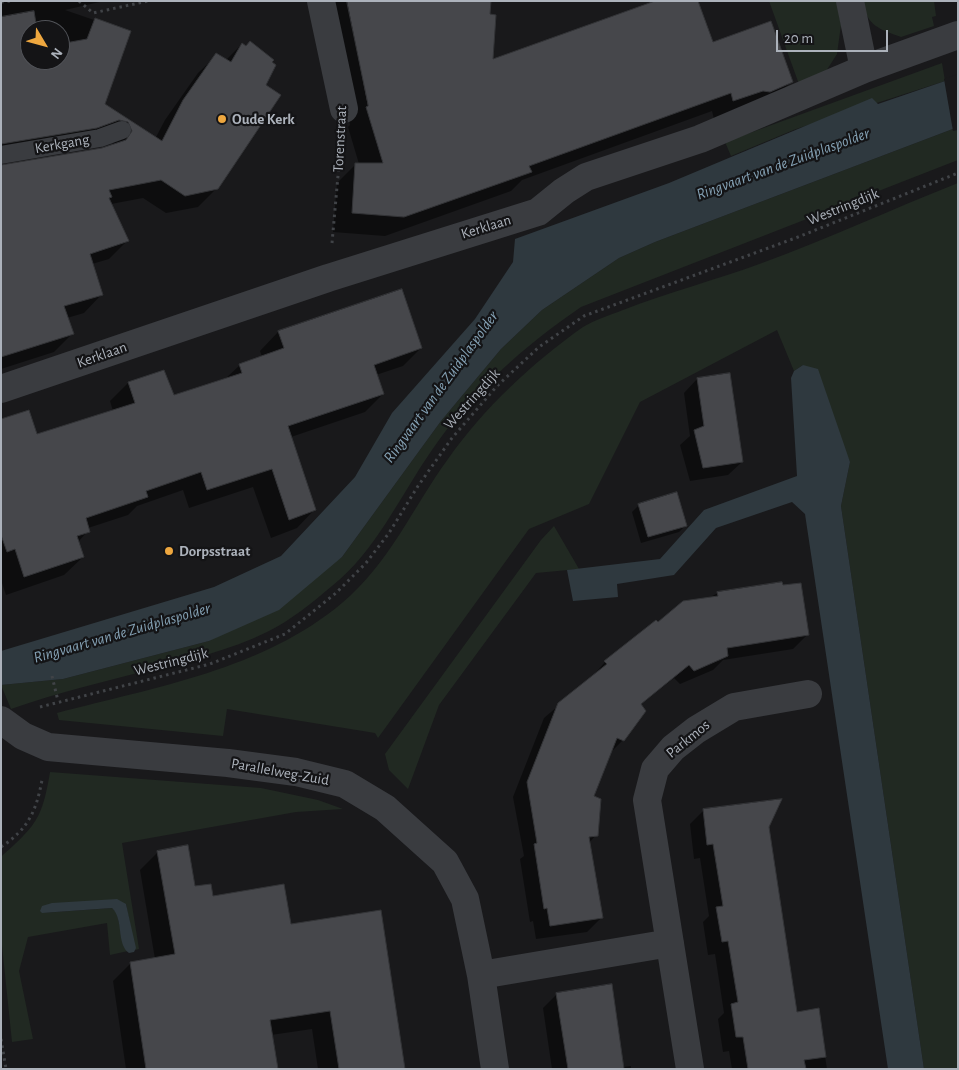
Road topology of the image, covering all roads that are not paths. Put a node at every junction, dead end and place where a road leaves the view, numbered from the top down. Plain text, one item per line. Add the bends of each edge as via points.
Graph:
1 (321, 1) edge
2 (850, 1) edge
3 (958, 35) edge
4 (864, 69) junction
5 (344, 109) road end
6 (122, 130) dead end
7 (1, 156) edge
8 (1, 389) edge
9 (808, 694) dead end
10 (1, 720) edge
11 (670, 943) junction
12 (481, 975) junction
13 (495, 1069) edge
14 (690, 1069) edge

1 - 5 street, Torenstraat
2 - 4 street
3 - 4 street, Kerklaan
4 - 8 street, Kerklaan via 700,139 586,177 538,212 328,278
6 - 7 lane, Kerkgang via 100,138
9 - 11 street, Parkmos via 734,707 673,748 655,769 647,800
10 - 12 street, Parallelweg-Zuid via 23,736 48,747 228,763 296,772 346,784 386,808 445,862 466,899
11 - 12 street
11 - 14 street, Parkmos
12 - 13 street, Parallelweg-Zuid

